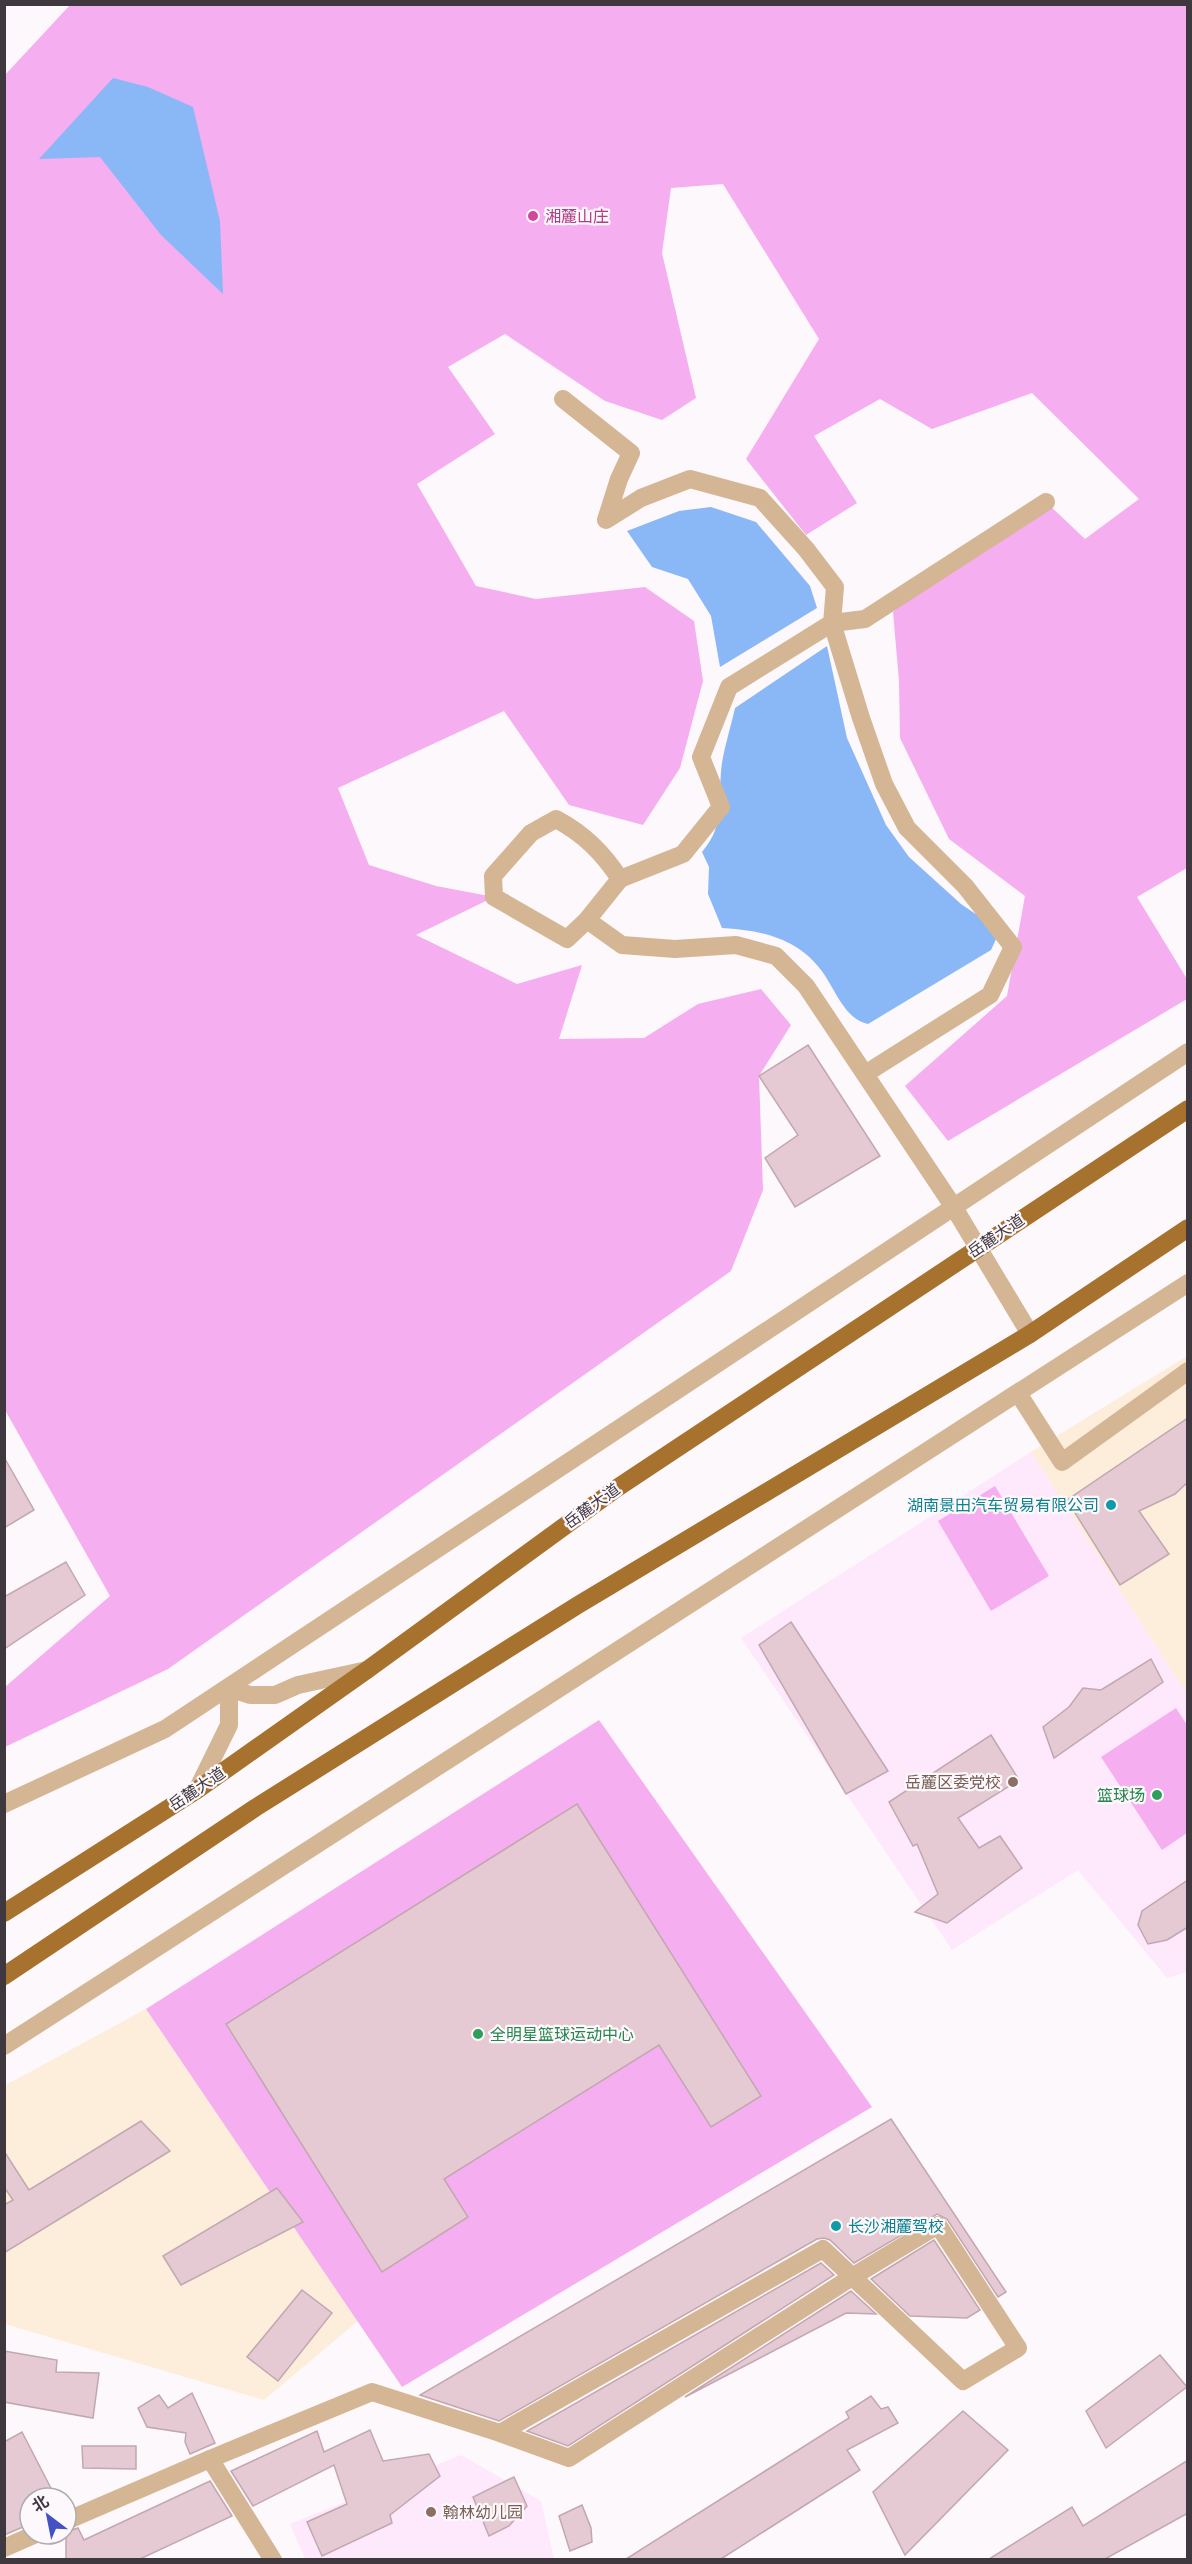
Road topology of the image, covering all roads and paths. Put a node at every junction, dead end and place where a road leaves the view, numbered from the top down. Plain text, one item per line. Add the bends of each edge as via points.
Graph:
1 (563, 399) dead end
2 (1046, 502) dead end
3 (832, 623) junction
4 (620, 879) junction
5 (587, 920) junction
6 (1188, 1052) edge
7 (865, 1074) junction
8 (1188, 1109) edge
9 (953, 1206) junction
10 (1188, 1228) edge
11 (979, 1248) junction
12 (1188, 1283) edge
13 (1030, 1334) junction
14 (1188, 1371) edge
15 (1018, 1393) junction
16 (367, 1670) junction
17 (229, 1688) junction
18 (197, 1790) junction
19 (4, 1804) edge
20 (4, 1913) edge
21 (4, 1976) edge
22 (4, 2046) edge
23 (852, 2277) junction
24 (500, 2433) junction
25 (210, 2459) junction
26 (78, 2516) edge
27 (18, 2542) edge
28 (4, 2548) edge
29 (273, 2559) edge

1 - 3 street via 631,453 606,520 641,498 690,479 760,498 835,587
2 - 3 street via 865,619
3 - 4 street via 729,687 700,757 721,807 682,854
3 - 7 street via 884,784 907,828 965,886 1013,947 990,994
4 - 5 street
4 - 5 street via 600,851 578,831 556,819 531,832 493,876 494,897 567,939
5 - 7 street via 622,945 675,949 736,945 776,956 806,986
6 - 9 street
7 - 9 street
8 - 11 highway, 岳麓大道
9 - 11 street
9 - 17 street
10 - 13 highway
11 - 13 street
11 - 16 highway, 岳麓大道 via 617,1488
12 - 15 street
13 - 21 highway via 557,1617 255,1808
14 - 15 street via 1062,1462
15 - 22 street
16 - 17 street via 298,1685 275,1695 250,1695
16 - 18 highway, 岳麓大道
17 - 18 street via 229,1725
17 - 19 street via 165,1729
18 - 20 highway, 岳麓大道
23 - 23 street via 963,2381 1018,2348 938,2225
23 - 24 street via 569,2458
23 - 24 street via 823,2249
24 - 25 street via 372,2392
25 - 26 street
25 - 29 street
27 - 28 street

